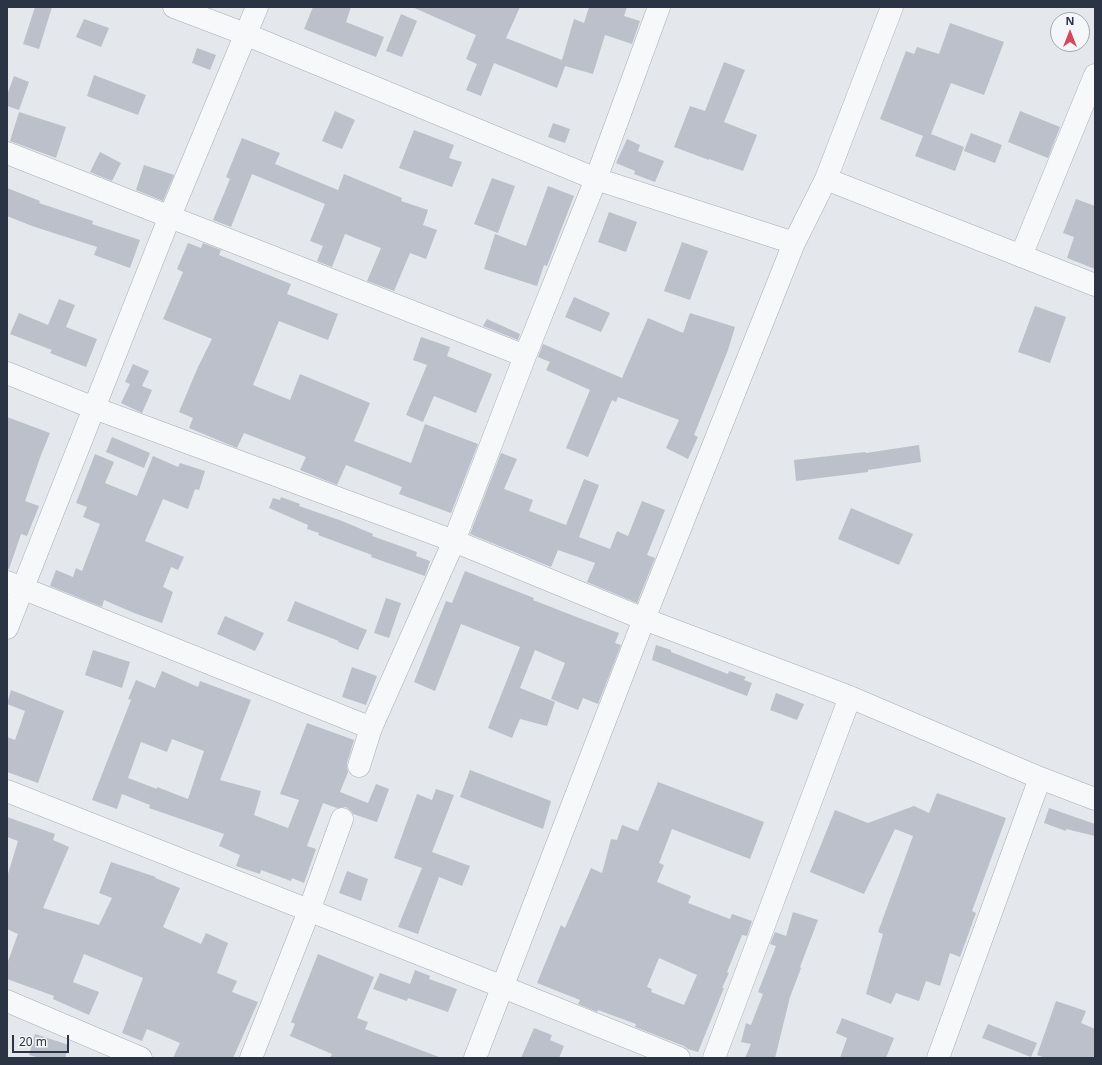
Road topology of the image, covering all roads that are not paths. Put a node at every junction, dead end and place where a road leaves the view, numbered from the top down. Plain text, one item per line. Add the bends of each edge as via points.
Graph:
1 (174, 7) edge
2 (257, 7) edge
3 (659, 7) edge
4 (892, 7) edge
5 (245, 34) junction
6 (1095, 75) edge
7 (7, 153) edge
8 (596, 179) junction
9 (826, 179) junction
10 (170, 216) junction
11 (794, 243) junction
12 (1021, 256) junction
13 (1095, 285) edge
14 (525, 356) junction
15 (7, 373) edge
16 (94, 408) junction
17 (454, 541) junction
18 (15, 585) edge
19 (644, 619) junction
20 (7, 628) edge
21 (850, 697) junction
22 (371, 728) junction
23 (359, 766) dead end
24 (1040, 778) junction
25 (7, 791) edge
26 (1095, 799) edge
27 (342, 819) dead end
28 (309, 911) junction
29 (503, 987) junction
30 (7, 1000) edge
31 (142, 1058) edge
32 (252, 1058) edge
33 (475, 1058) edge
34 (679, 1058) edge
35 (714, 1058) edge
36 (938, 1058) edge

1 - 5 street
2 - 5 street
3 - 8 street
4 - 9 street
5 - 8 street
5 - 10 street
6 - 12 street
7 - 10 street
8 - 11 street
8 - 14 street
9 - 11 street
9 - 12 street
10 - 14 street
10 - 16 street
11 - 19 street
12 - 13 street
14 - 17 street
15 - 16 street
16 - 17 street
16 - 18 street
17 - 19 street
17 - 22 street
18 - 20 street
18 - 22 street
19 - 21 street
19 - 29 street
21 - 24 street
21 - 35 street
22 - 23 street
24 - 26 street
24 - 36 street
25 - 28 street
27 - 28 street
28 - 29 street
28 - 32 street
29 - 33 street
29 - 34 street
30 - 31 street

